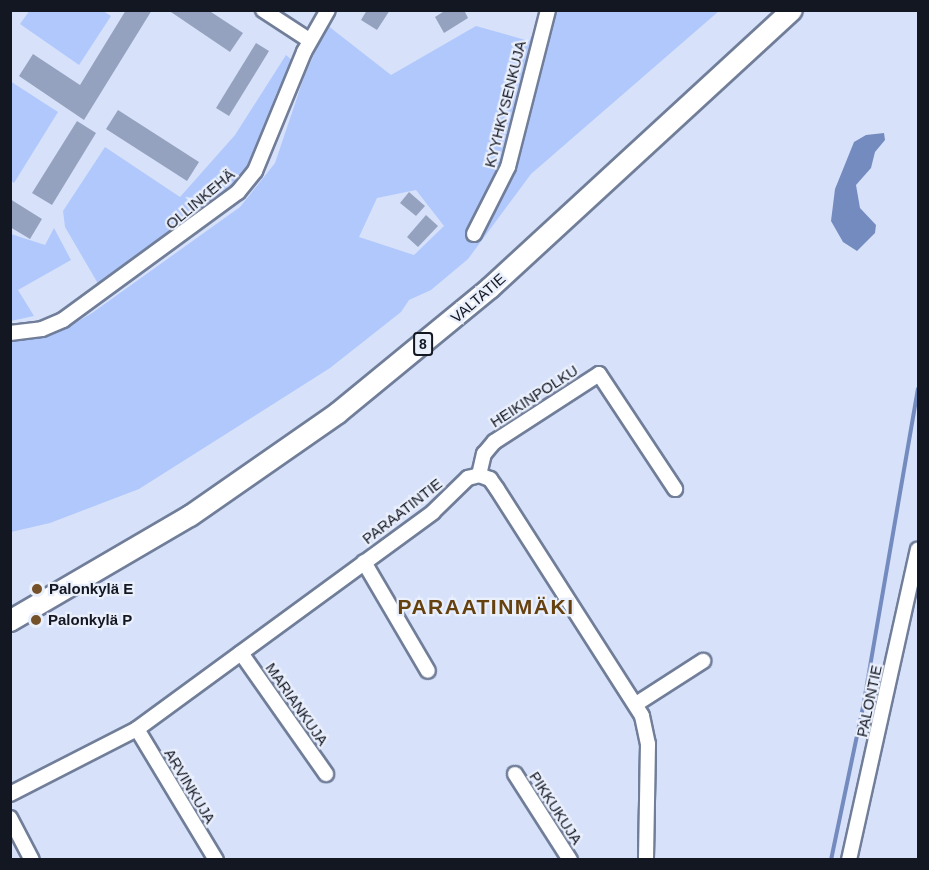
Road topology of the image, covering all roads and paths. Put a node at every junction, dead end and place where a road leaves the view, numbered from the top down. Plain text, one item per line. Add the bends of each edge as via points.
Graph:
1 (263, 10) edge
2 (328, 10) edge
3 (548, 10) edge
4 (792, 10) edge
5 (309, 40) junction
6 (474, 234) dead end
7 (10, 333) edge
8 (479, 475) junction
9 (675, 489) dead end
10 (918, 550) edge
11 (364, 562) junction
12 (10, 621) edge
13 (241, 653) junction
14 (703, 661) dead end
15 (428, 671) dead end
16 (636, 704) junction
17 (137, 729) junction
18 (326, 774) dead end
19 (514, 774) dead end
20 (10, 794) edge
21 (10, 818) edge
22 (32, 860) edge
23 (216, 860) edge
24 (570, 860) edge
25 (646, 860) edge
26 (849, 860) edge

1 - 5 street
2 - 5 street, OLLINKEHÄ
3 - 6 street, KYYHKYSENKUJA via 508,167
4 - 12 highway, VALTATIE / 8 via 490,288 338,413 190,516
5 - 7 street, OLLINKEHÄ via 255,171 238,192 63,320 42,329
8 - 9 street, HEIKINPOLKU via 484,454 494,442 599,374
8 - 11 street, PARAATINTIE via 468,478 433,512
8 - 16 street via 490,479 497,489
10 - 26 street, PALONTIE
11 - 13 street, PARAATINTIE
11 - 15 street
13 - 17 street, PARAATINTIE
13 - 18 street, MARIANKUJA
14 - 16 street
16 - 25 street via 648,744
17 - 20 street, PARAATINTIE
17 - 23 street, ARVINKUJA
19 - 24 street, PIKKUKUJA
21 - 22 street

